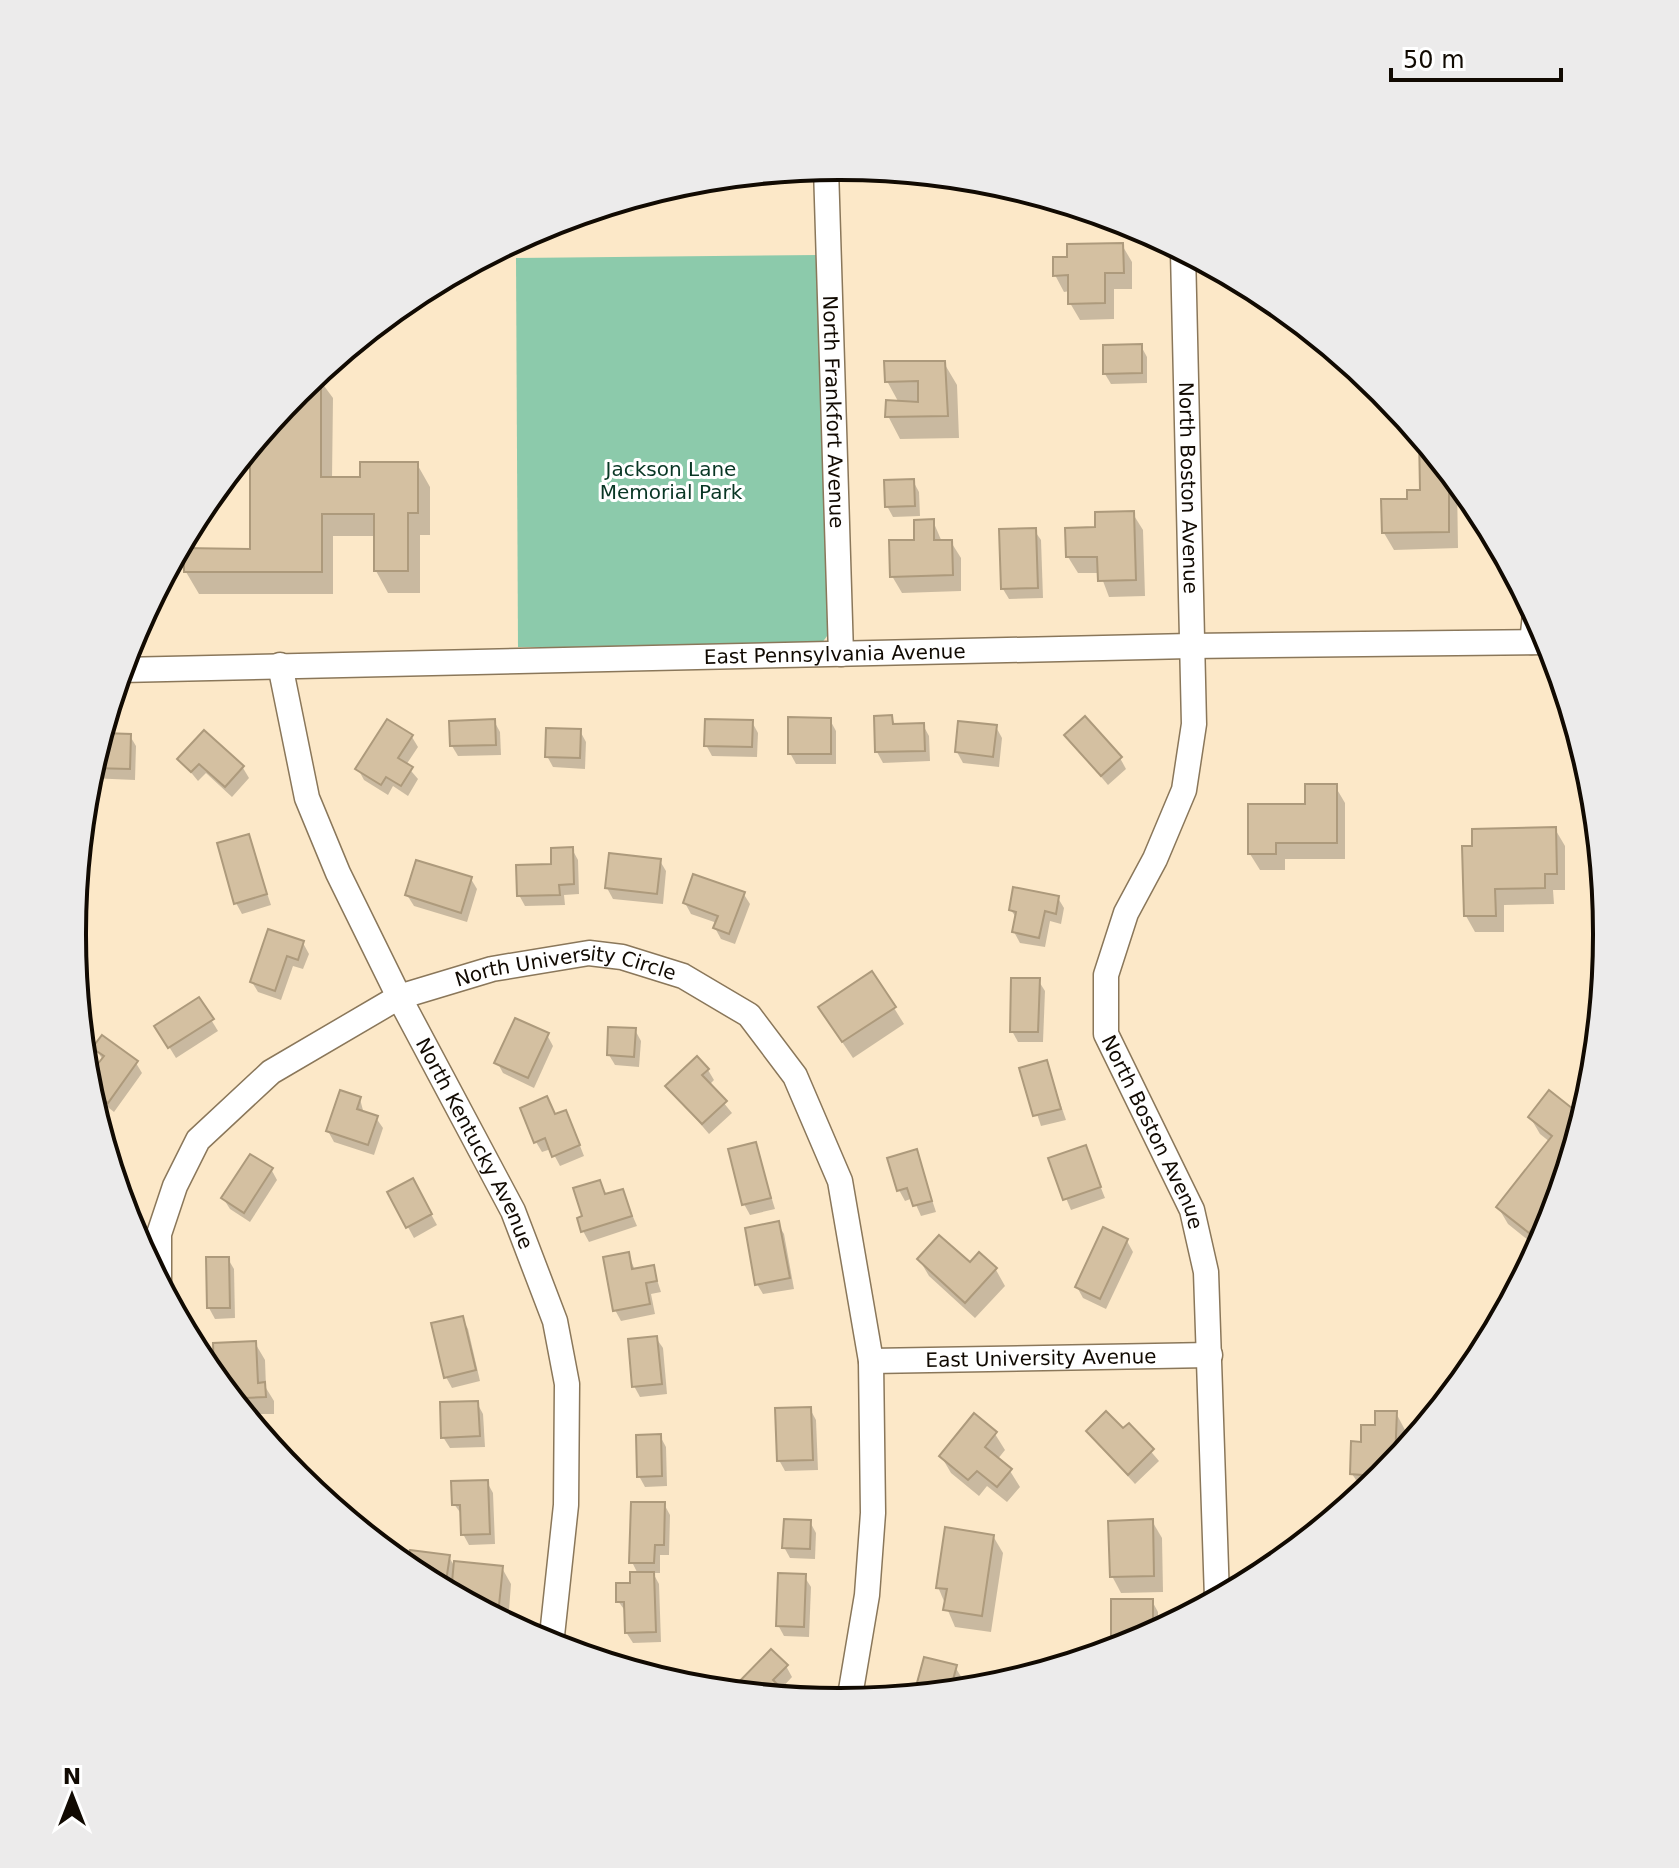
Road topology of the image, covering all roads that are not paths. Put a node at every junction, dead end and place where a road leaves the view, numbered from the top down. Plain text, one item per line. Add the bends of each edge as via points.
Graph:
1 (826, 181) edge
2 (1183, 263) edge
3 (1534, 642) edge
4 (1190, 646) junction
5 (841, 654) junction
6 (280, 665) junction
7 (134, 670) edge
8 (399, 997) junction
9 (159, 1256) edge
10 (1210, 1355) junction
11 (871, 1361) junction
12 (1217, 1587) edge
13 (553, 1631) edge
14 (851, 1688) edge

1 - 5 street, North Frankfort Avenue
2 - 4 street, North Boston Avenue
3 - 4 street, East Pennsylvania Avenue
4 - 5 street, East Pennsylvania Avenue
4 - 10 street, North Boston Avenue via 1194,724 1184,790 1126,913 1106,975 1106,1034 1192,1210 1206,1272
5 - 6 street, East Pennsylvania Avenue
6 - 7 street, East Pennsylvania Avenue
6 - 8 street, North Kentucky Avenue via 307,798
8 - 9 street, North University Circle via 271,1072 198,1140 175,1186 159,1234
8 - 11 street, North University Circle via 492,969 589,953 683,976 749,1015 795,1076 840,1181
8 - 13 street, North Kentucky Avenue via 513,1211 555,1321 567,1384 566,1505
10 - 11 street, East University Avenue
10 - 12 street, North Boston Avenue
11 - 14 street, North University Circle via 873,1513 867,1595

